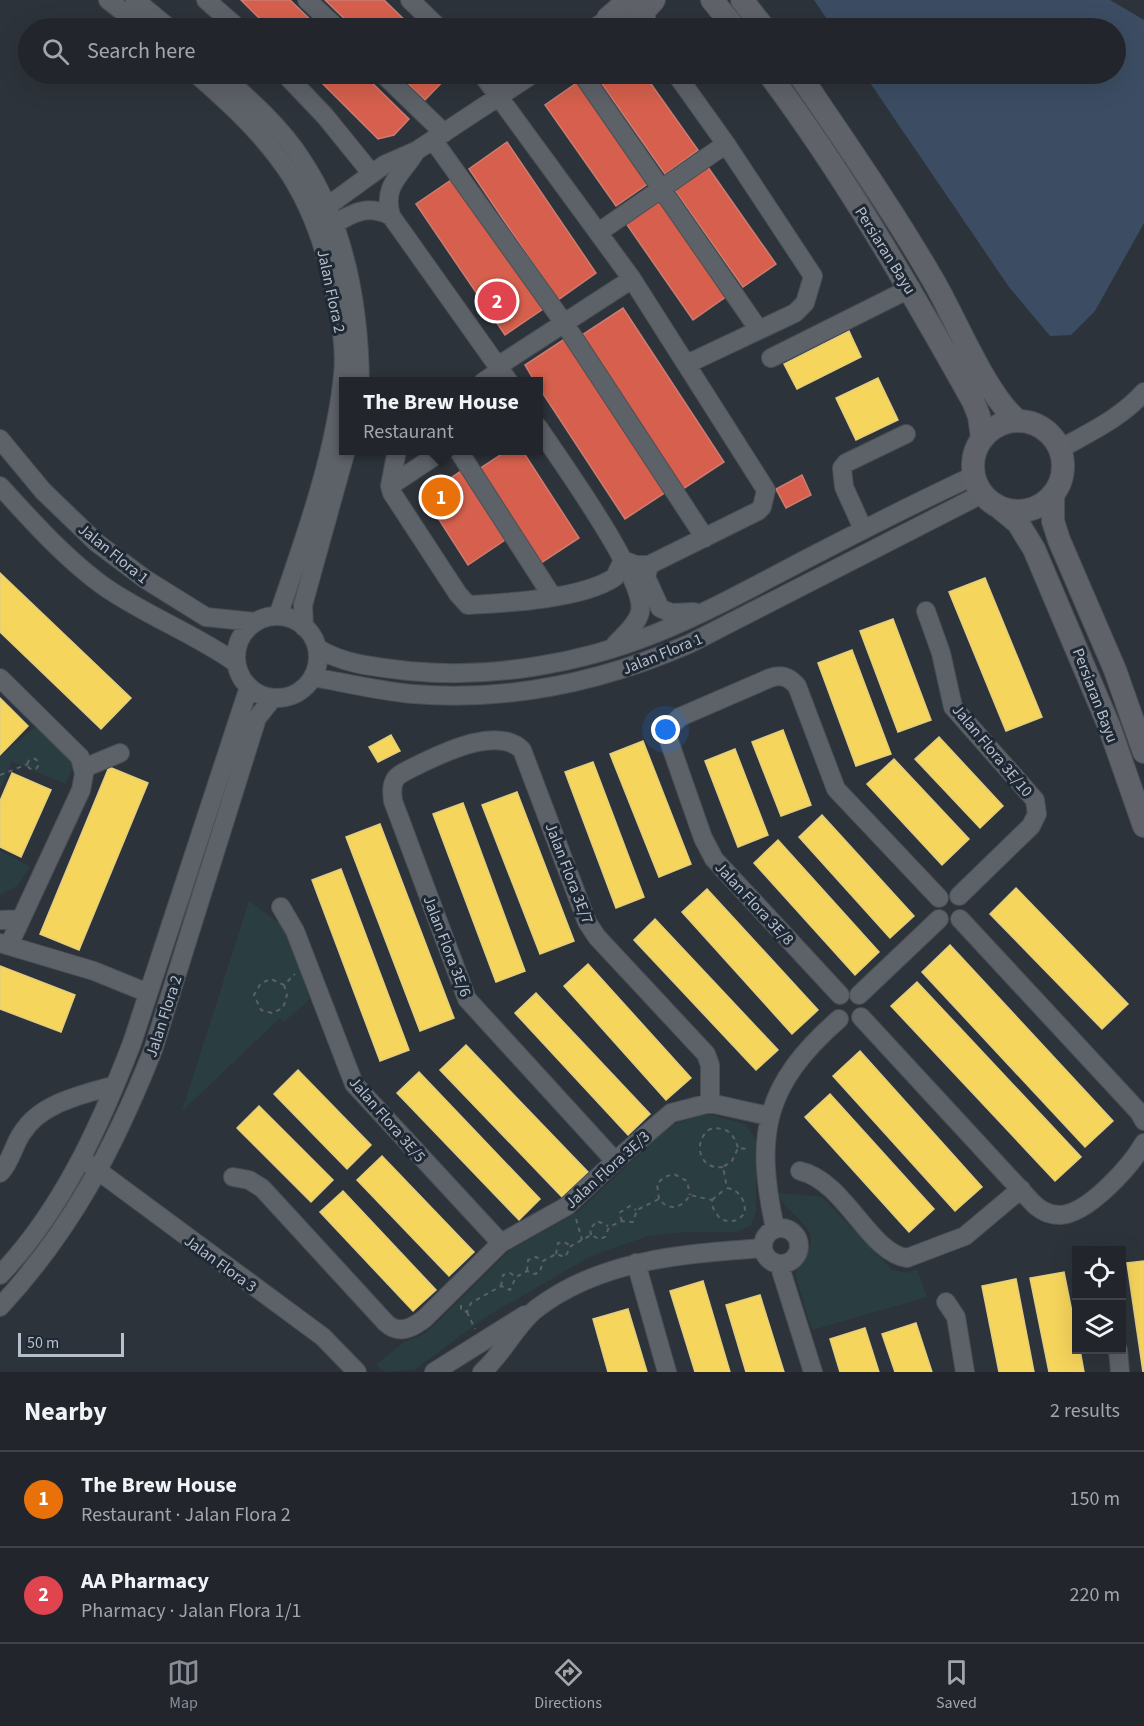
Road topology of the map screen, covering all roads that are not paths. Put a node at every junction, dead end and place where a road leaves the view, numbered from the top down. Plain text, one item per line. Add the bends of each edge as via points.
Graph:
1 (108, 0) edge
2 (135, 0) edge
3 (307, 0) edge
4 (410, 0) edge
5 (629, 0) edge
6 (654, 0) edge
7 (703, 0) edge
8 (742, 0) edge
9 (211, 2) edge
10 (724, 14) edge
11 (131, 18) edge
12 (157, 18) edge
13 (228, 18) edge
14 (326, 18) edge
15 (429, 18) edge
16 (607, 18) edge
17 (644, 18) edge
18 (756, 18) edge
19 (206, 84) edge
20 (231, 84) edge
21 (295, 84) edge
22 (392, 84) edge
23 (490, 84) edge
24 (519, 84) edge
25 (589, 84) edge
26 (683, 84) edge
27 (777, 84) edge
28 (806, 84) edge
29 (501, 97) junction
30 (439, 136) junction
31 (726, 144) junction
32 (416, 151) junction
33 (372, 174) junction
34 (661, 189) junction
35 (391, 216) junction
36 (324, 220) junction
37 (599, 232) junction
38 (632, 279) junction
39 (911, 288) junction
40 (564, 323) junction
41 (759, 330) junction
42 (771, 358) dead end
43 (687, 364) junction
44 (503, 373) edge
45 (343, 377) edge
46 (360, 377) edge
47 (1144, 392) edge
48 (339, 400) edge
49 (1018, 420) junction
50 (906, 434) dead end
51 (543, 435) edge
52 (982, 437) junction
53 (0, 439) edge
54 (1060, 449) junction
55 (345, 455) edge
56 (396, 455) edge
57 (436, 455) edge
58 (461, 455) edge
59 (977, 485) junction
60 (0, 486) edge
61 (390, 486) junction
62 (1053, 496) junction
63 (1000, 508) junction
64 (862, 529) junction
65 (705, 538) junction
66 (623, 560) junction
67 (649, 565) junction
68 (552, 596) junction
69 (705, 611) junction
70 (926, 611) dead end
71 (278, 616) junction
72 (255, 622) junction
73 (304, 627) junction
74 (317, 648) junction
75 (612, 648) junction
76 (236, 663) junction
77 (313, 677) junction
78 (0, 678) edge
79 (249, 687) junction
80 (273, 698) junction
81 (450, 750) joint
82 (1144, 752) edge
83 (120, 753) dead end
84 (84, 768) junction
85 (1144, 826) edge
86 (959, 897) junction
87 (939, 898) junction
88 (281, 907) dead end
89 (21, 918) junction
90 (939, 919) junction
91 (960, 919) junction
92 (0, 920) edge
93 (4, 944) edge
94 (148, 993) junction
95 (840, 995) junction
96 (859, 996) junction
97 (861, 1017) junction
98 (840, 1019) junction
99 (115, 1085) junction
100 (710, 1104) junction
101 (769, 1116) junction
102 (1144, 1121) edge
103 (1144, 1143) edge
104 (80, 1160) junction
105 (615, 1161) junction
106 (99, 1170) junction
107 (800, 1172) dead end
108 (0, 1173) edge
109 (233, 1177) dead end
110 (1021, 1190) junction
111 (775, 1228) junction
112 (501, 1243) junction
113 (763, 1248) junction
114 (636, 1263) junction
115 (779, 1264) junction
116 (0, 1275) edge
117 (946, 1302) dead end
118 (0, 1307) edge
119 (535, 1310) junction
120 (1118, 1354) edge
121 (357, 1372) edge
122 (434, 1372) edge
123 (482, 1372) edge
124 (667, 1372) edge
125 (813, 1372) edge
126 (965, 1372) edge
127 (1120, 1372) edge

1 - 11 street
2 - 12 street
3 - 14 street
4 - 15 street
5 - 16 main road
6 - 17 main road via 644,10
7 - 10 main road
8 - 18 main road
9 - 13 street
19 - 36 street, Jalan Flora 2 via 271,147
20 - 36 street, Jalan Flora 2 via 302,159
21 - 33 street
22 - 30 street
23 - 29 street
24 - 29 street
25 - 34 street
26 - 31 street
27 - 39 main road, Persiaran Bayu
28 - 49 main road, Persiaran Bayu via 911,244 1000,402
29 - 30 street
29 - 37 street
30 - 32 street
30 - 40 street
31 - 34 street
31 - 41 street via 813,276 810,292 800,309
32 - 33 street
32 - 35 street via 390,187 387,202
33 - 36 street
34 - 37 street
34 - 41 street
35 - 36 street via 370,208
35 - 44 street
36 - 45 street, Jalan Flora 2 via 339,314
36 - 46 street, Jalan Flora 2 via 358,322
37 - 38 street
38 - 40 street
38 - 43 street
39 - 42 street
39 - 52 main road, Persiaran Bayu via 973,401
40 - 44 street
40 - 65 street
41 - 43 street
43 - 65 street via 765,490 758,511
47 - 54 street via 1111,421
48 - 71 street, Jalan Flora 2 via 331,444
49 - 52 main road via 992,428
49 - 54 main road, Persiaran Bayu via 1043,428
50 - 64 street via 842,468 844,487
51 - 66 street
52 - 59 main road, Persiaran Bayu via 975,449
53 - 72 street, Jalan Flora 1 via 51,499 97,543 145,579 206,617
54 - 62 main road, Persiaran Bayu via 1063,473
55 - 73 street via 303,605
56 - 61 street
57 - 61 street
58 - 68 street
59 - 63 main road, Persiaran Bayu
59 - 64 street, Jalan Flora 1
59 - 77 street, Jalan Flora 1 via 689,644 579,682 528,691 453,695 412,694
60 - 76 street, Jalan Flora 1 via 46,536 101,584
61 - 68 street via 446,577 468,605
62 - 63 main road via 1034,509 1011,512
62 - 82 main road, Persiaran Bayu via 1053,521 1059,540 1115,670
63 - 85 main road, Persiaran Bayu via 1018,523 1035,549 1109,726
64 - 69 street, Jalan Flora 1
65 - 67 street
66 - 67 street
66 - 68 street via 609,581
66 - 75 street via 636,588 640,611 629,631
67 - 69 street via 646,577 660,608 671,613
69 - 75 street, Jalan Flora 1
70 - 86 street, Jalan Flora 3E/10 via 953,706 1026,787 1037,807 1031,826
71 - 72 street, Jalan Flora 1
71 - 73 street
72 - 76 street via 240,640
73 - 74 street
74 - 75 street, Jalan Flora 1 via 335,658 374,667 423,672 517,668
74 - 77 street
76 - 79 street, Jalan Flora 1
77 - 80 street via 296,694
78 - 84 street via 80,757
79 - 80 street
79 - 94 street, Jalan Flora 2
80 - 106 street, Jalan Flora 2 via 257,718 153,1050
81 - 100 street, Jalan Flora 3E/7 via 466,744 504,741 522,750 587,922 706,1054 710,1065
81 - 105 street, Jalan Flora 3E/6 via 399,775 393,783 392,795 463,989 474,1009
83 - 84 street
84 - 89 street via 81,790
86 - 87 street via 951,893
86 - 91 street via 965,910
87 - 90 street via 935,906
87 - 95 street, Jalan Flora 3E/8 via 836,789 793,682 777,676 672,723 668,733 703,838 719,864
88 - 112 street, Jalan Flora 3E/5 via 295,931 354,1084
89 - 92 street
89 - 93 street
90 - 91 street via 952,923
90 - 96 street
91 - 102 street
93 - 94 street via 94,971
94 - 99 street, Jalan Flora 2
95 - 96 street via 850,992
95 - 98 street via 834,1007
96 - 97 street via 864,1004
97 - 98 street via 848,1022
97 - 110 street
98 - 101 street via 798,1058
99 - 104 street, Jalan Flora 2
99 - 108 street via 70,1098 31,1120
100 - 101 street, Jalan Flora 3E/3
100 - 105 street, Jalan Flora 3E/3 via 671,1113
101 - 111 street via 767,1192
103 - 110 street via 1110,1185 1081,1207 1061,1215 1043,1211
104 - 106 street, Jalan Flora 3
104 - 116 street, Jalan Flora 2 via 58,1199
105 - 112 street, Jalan Flora 3E/3 via 572,1202
106 - 118 street, Jalan Flora 2 via 77,1211 33,1272
106 - 121 street, Jalan Flora 3 via 323,1337
107 - 110 street via 822,1179 889,1251 907,1258 965,1236
109 - 112 street, Jalan Flora 3E/3 via 262,1188 397,1330 423,1319
111 - 113 street via 766,1236
111 - 115 street via 793,1231 799,1241 795,1258
113 - 114 street via 670,1255
113 - 115 street
114 - 119 street via 586,1281
114 - 124 street
115 - 125 street
117 - 126 street via 956,1317
119 - 122 street
119 - 123 street
120 - 127 street

